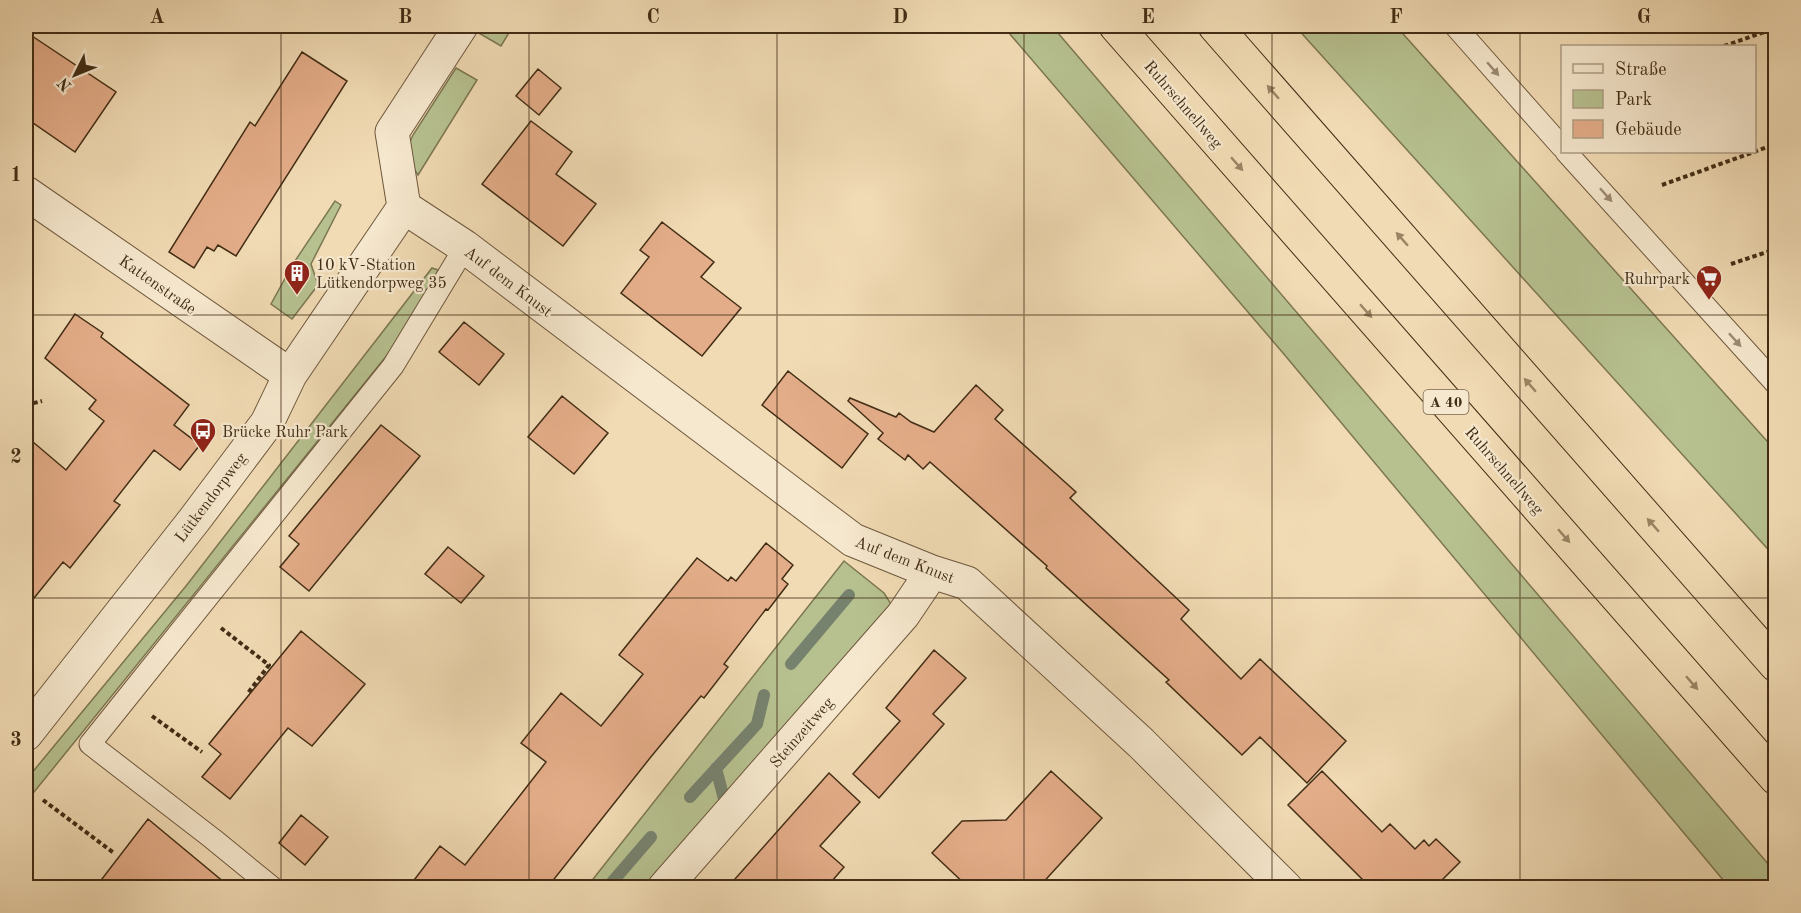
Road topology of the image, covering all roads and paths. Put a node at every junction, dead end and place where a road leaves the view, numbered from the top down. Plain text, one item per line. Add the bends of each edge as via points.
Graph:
1 (461, 26) edge
2 (1116, 26) edge
3 (1215, 26) edge
4 (1455, 26) edge
5 (1776, 28) edge
6 (1727, 45) edge
7 (1776, 144) edge
8 (1561, 145) edge
9 (1756, 151) edge
10 (1567, 153) edge
11 (1751, 153) edge
12 (1662, 185) dead end
13 (26, 193) edge
14 (404, 207) junction
15 (465, 247) junction
16 (1776, 249) edge
17 (1731, 264) dead end
18 (290, 375) junction
19 (1776, 384) edge
20 (42, 401) dead end
21 (26, 405) edge
22 (1692, 569) junction
23 (932, 572) junction
24 (197, 610) junction
25 (1776, 647) edge
26 (1776, 665) edge
27 (248, 693) dead end
28 (127, 698) junction
29 (26, 734) edge
30 (202, 753) dead end
31 (1776, 778) edge
32 (43, 800) dead end
33 (114, 853) dead end
34 (273, 888) edge
35 (664, 888) edge
36 (1286, 888) edge

1 - 14 street via 392,132
2 -> 31 highway, Ruhrschnellweg / A 40
22 -> 3 highway
4 -> 8 lane
5 - 6 path
7 - 9 path
10 -> 19 lane
11 - 12 path
13 - 18 street, Kattenstraße
14 - 15 street, Auf dem Knust
14 - 18 street, Lütkendorpweg
15 - 23 street, Auf dem Knust via 853,540
15 - 24 lane via 393,366
16 - 17 path
18 - 29 street, Lütkendorpweg via 267,423
20 - 21 path
22 - 25 highway
22 - 26 highway
23 - 35 street, Steinzeitweg via 903,615
23 - 36 street, Auf dem Knust via 967,583 1141,743
24 - 27 path via 268,665
24 - 28 lane
28 - 30 path
28 - 34 lane via 90,744
32 - 33 path

